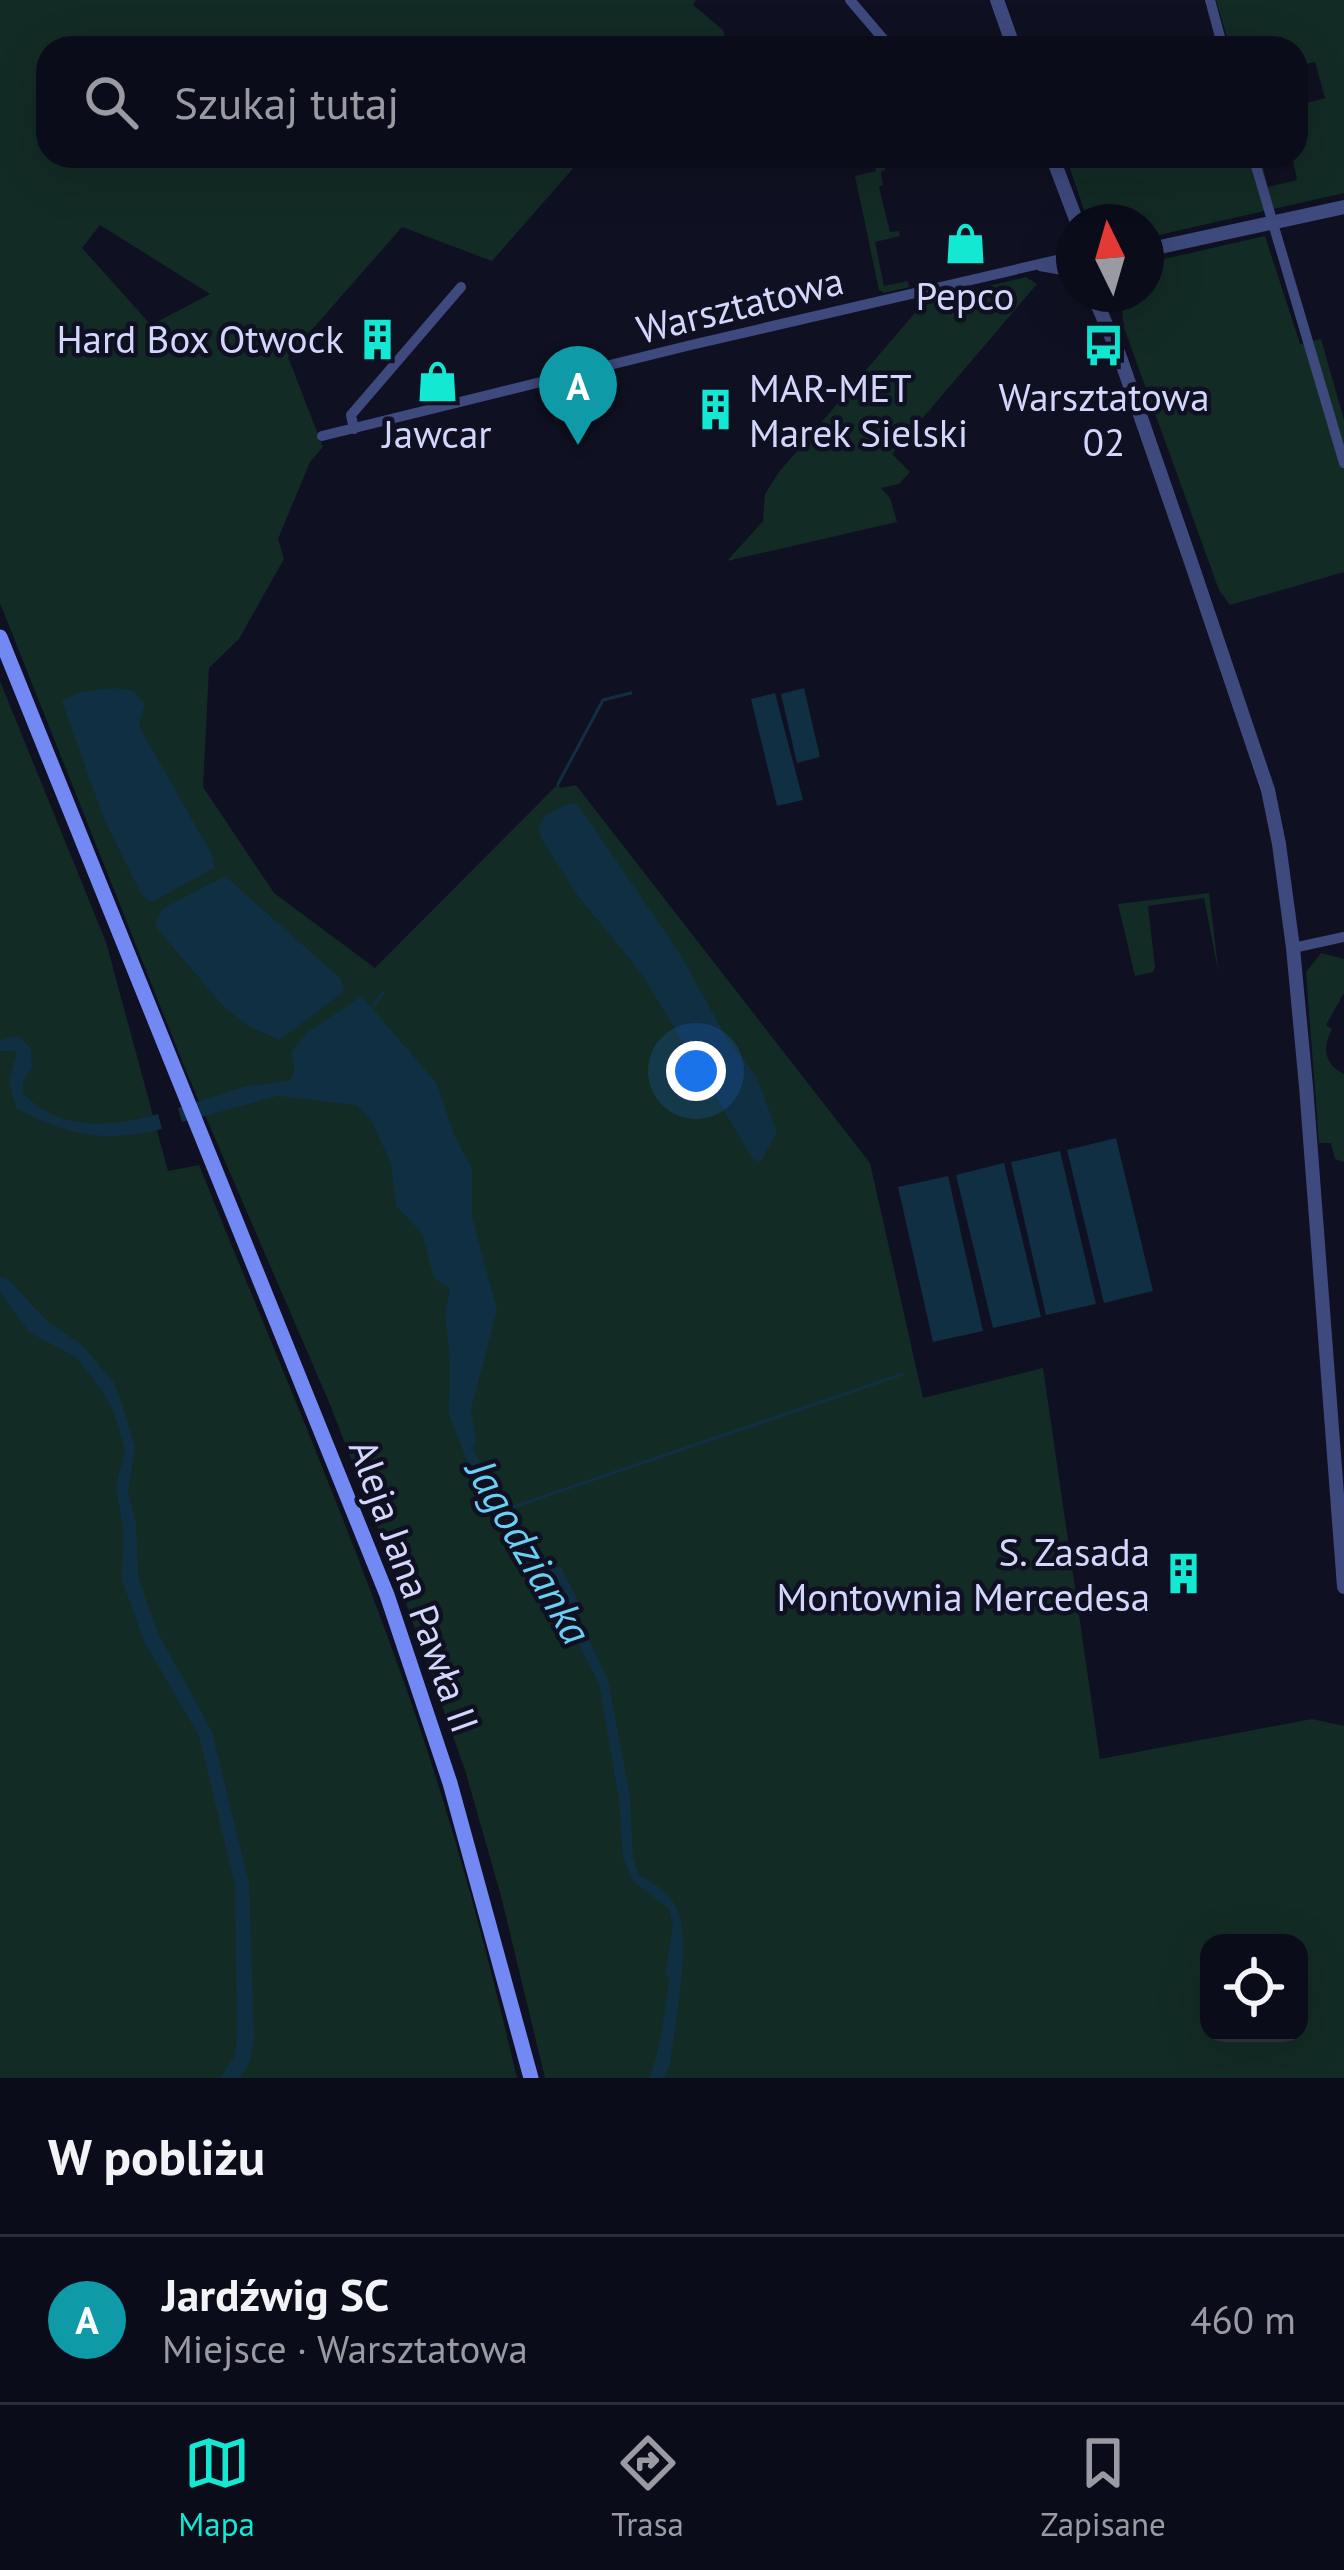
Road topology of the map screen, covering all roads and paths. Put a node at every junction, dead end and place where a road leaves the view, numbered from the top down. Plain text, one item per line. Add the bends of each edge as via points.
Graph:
1 (850, 0) edge
2 (997, 0) edge
3 (1210, 0) edge
4 (881, 36) edge
5 (1010, 36) edge
6 (1219, 36) edge
7 (1056, 168) edge
8 (1257, 168) edge
9 (1070, 204) edge
10 (1344, 207) edge
11 (1273, 224) junction
12 (1164, 247) edge
13 (1056, 261) edge
14 (1031, 265) junction
15 (1056, 269) edge
16 (461, 287) dead end
17 (1101, 312) edge
18 (1110, 312) edge
19 (1120, 357) junction
20 (354, 429) junction
21 (322, 436) dead end
22 (1344, 463) edge
23 (0, 637) edge
24 (1344, 937) edge
25 (1294, 948) junction
26 (1344, 1587) edge
27 (531, 2078) edge

1 - 4 street
2 - 5 street
3 - 6 street
7 - 9 street
8 - 11 street
10 - 11 street
11 - 12 street
11 - 22 street
13 - 14 street, Warsztatowa
14 - 15 street, Warsztatowa
14 - 20 street, Warsztatowa
16 - 20 street via 351,415
17 - 19 street
18 - 19 street
19 - 25 street via 1268,790
20 - 21 street, Warsztatowa
23 - 27 main road, Aleja Jana Pawła II via 387,1595 476,1867
24 - 25 street
25 - 26 street

